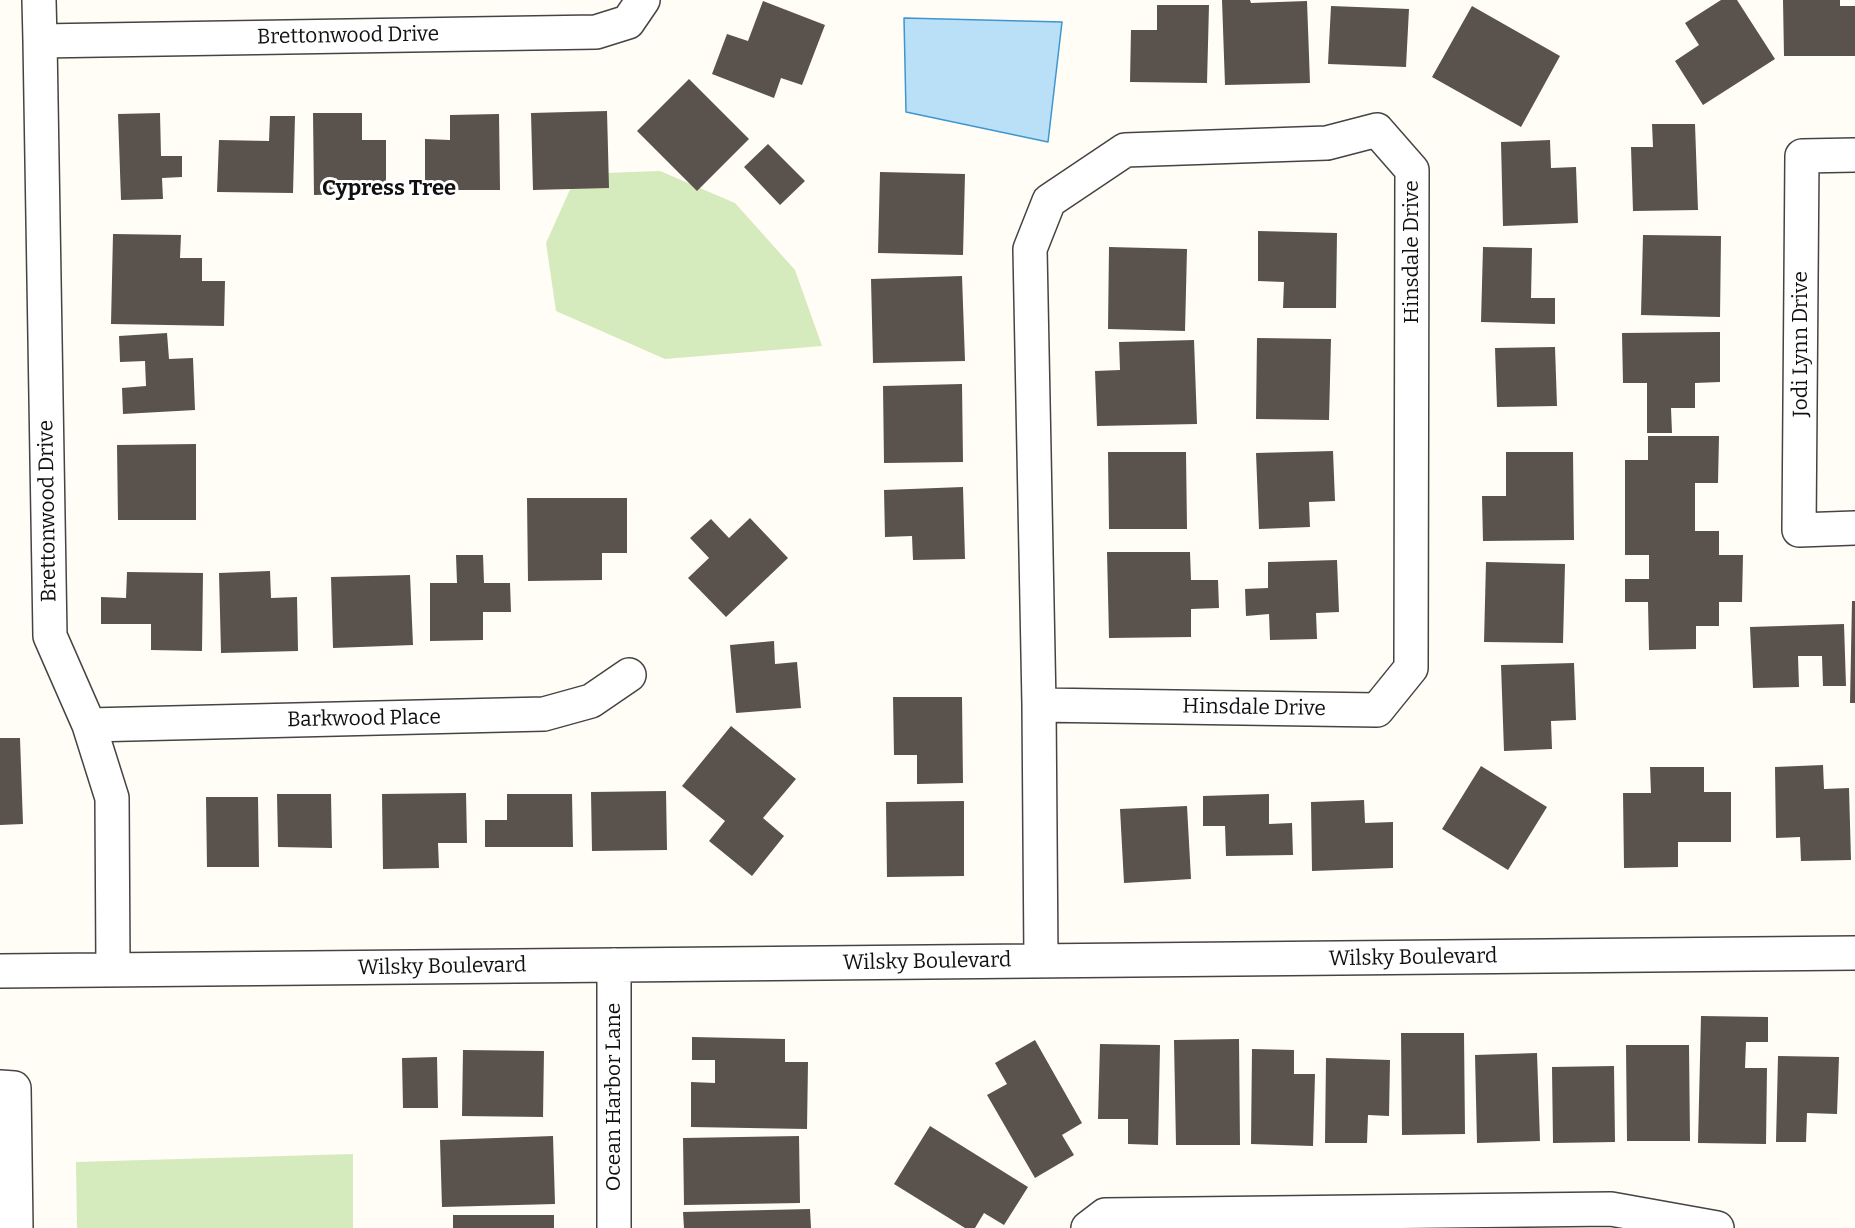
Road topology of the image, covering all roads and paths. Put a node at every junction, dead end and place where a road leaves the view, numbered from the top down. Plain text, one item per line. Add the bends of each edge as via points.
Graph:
1 (39, 0) edge
2 (643, 0) edge
3 (40, 41) junction
4 (1855, 155) edge
5 (1855, 528) edge
6 (629, 675) dead end
7 (1039, 705) junction
8 (89, 726) junction
9 (1855, 953) edge
10 (1041, 961) junction
11 (614, 965) junction
12 (113, 970) junction
13 (0, 971) edge
14 (0, 1087) edge
15 (16, 1228) edge
16 (614, 1228) edge
17 (1088, 1228) edge
18 (1717, 1228) edge

1 - 3 street, Brettonwood Drive
2 - 3 street, Brettonwood Drive via 628,22 596,32
3 - 8 street, Brettonwood Drive via 50,636
4 - 5 street, Jodi Lynn Drive via 1802,156 1799,530
6 - 8 street, Barkwood Place via 591,701 544,714
7 - 7 street, Hinsdale Drive via 1030,249 1049,201 1125,150 1327,143 1377,130 1412,170 1411,668 1377,710
7 - 10 street, Hinsdale Drive
8 - 12 street, Brettonwood Drive via 112,798
9 - 10 street, Wilsky Boulevard
10 - 11 street, Wilsky Boulevard
11 - 12 street, Wilsky Boulevard
11 - 16 street, Ocean Harbor Lane
12 - 13 street, Wilsky Boulevard
14 - 15 street via 14,1088
17 - 18 street via 1105,1215 1611,1209

